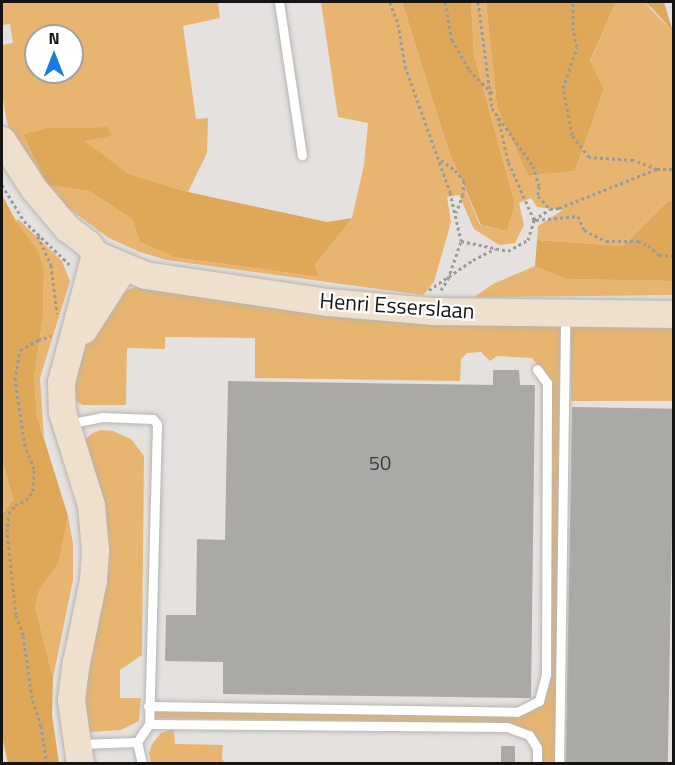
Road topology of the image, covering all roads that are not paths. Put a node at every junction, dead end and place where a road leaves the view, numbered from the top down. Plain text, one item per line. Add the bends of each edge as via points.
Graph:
1 (279, 2) edge
2 (2, 141) edge
3 (302, 155) dead end
4 (95, 254) junction
5 (123, 268) junction
6 (565, 314) junction
7 (674, 314) edge
8 (62, 344) junction
9 (537, 369) dead end
10 (66, 425) junction
11 (148, 706) junction
12 (149, 724) junction
13 (137, 742) junction
14 (79, 754) edge
15 (142, 764) edge
16 (537, 764) edge
17 (559, 764) edge

1 - 3 lane
2 - 4 street, Henri Esserslaan via 5,165 29,206 59,239 78,253
4 - 5 street, Henri Esserslaan
4 - 8 street
5 - 6 street, Henri Esserslaan via 195,285 328,302 432,311
5 - 8 street
6 - 7 street, Henri Esserslaan
6 - 17 lane
8 - 10 street via 62,412
9 - 11 lane via 547,383 546,674 539,700 517,712
10 - 11 lane via 102,417 153,419 157,424
10 - 14 street via 91,506 95,550 71,700
11 - 12 lane
12 - 13 lane
12 - 16 lane via 507,727 529,735 537,748
13 - 14 lane
13 - 15 lane

